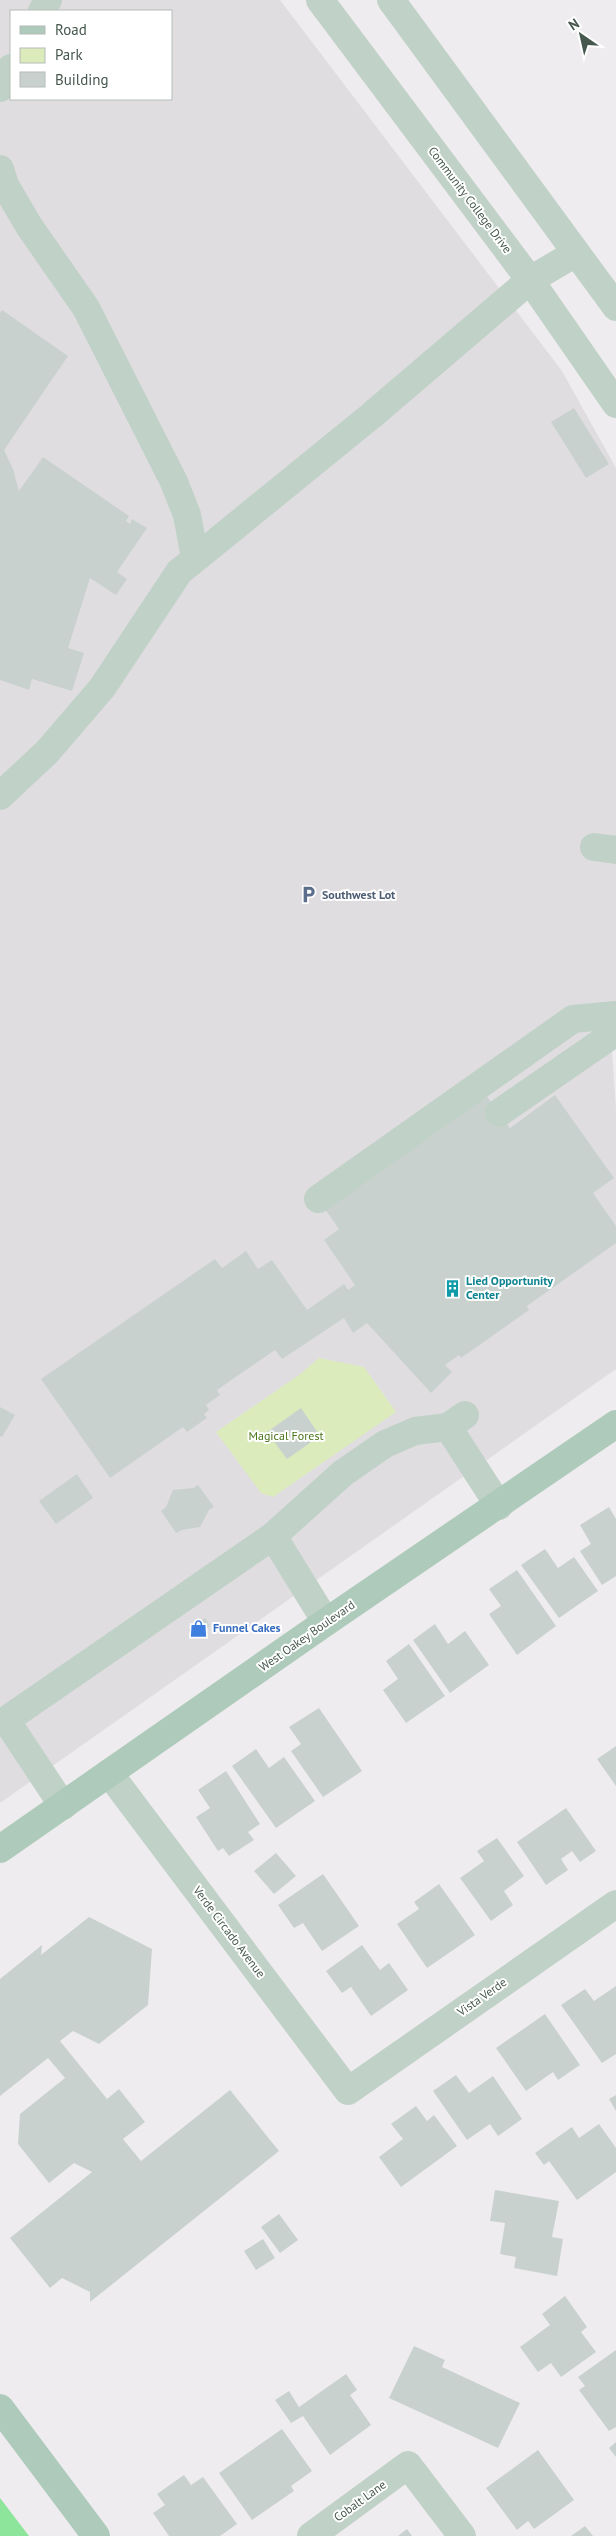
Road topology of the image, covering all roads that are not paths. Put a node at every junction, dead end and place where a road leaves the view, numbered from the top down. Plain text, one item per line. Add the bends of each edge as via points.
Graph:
1 (320, 0) edge
2 (391, 0) edge
3 (10, 70) edge
4 (0, 88) edge
5 (0, 169) edge
6 (576, 253) junction
7 (530, 280) junction
8 (616, 307) edge
9 (616, 404) edge
10 (195, 558) junction
11 (0, 796) edge
12 (616, 1015) edge
13 (616, 1032) edge
14 (499, 1112) dead end
15 (318, 1199) dead end
16 (616, 1424) edge
17 (499, 1506) junction
18 (273, 1536) junction
19 (326, 1622) junction
20 (3, 1719) edge
21 (109, 1773) junction
22 (62, 1806) junction
23 (0, 1849) edge
24 (616, 1904) edge
25 (348, 2090) joint
26 (0, 2408) edge
27 (96, 2536) edge
28 (311, 2536) edge
29 (462, 2536) edge

1 - 7 street, Community College Drive
2 - 6 street
3 - 4 street
5 - 10 street via 5,185 29,226 86,308 174,482 187,516
6 - 7 street
6 - 8 street
7 - 9 street, Community College Drive
7 - 10 street via 387,403
10 - 11 street via 180,572 102,688 47,752
12 - 15 street via 573,1019
13 - 14 street
16 - 17 main road, West Oakey Boulevard
17 - 18 street via 457,1421 415,1431 385,1444 343,1474
17 - 19 main road, West Oakey Boulevard
18 - 19 street
18 - 20 street
19 - 21 main road, West Oakey Boulevard
20 - 22 street
21 - 22 main road, West Oakey Boulevard
21 - 25 street, Verde Circado Avenue
22 - 23 main road, West Oakey Boulevard
24 - 25 street, Vista Verde
26 - 27 main road
28 - 29 street, Cobalt Lane via 408,2466

